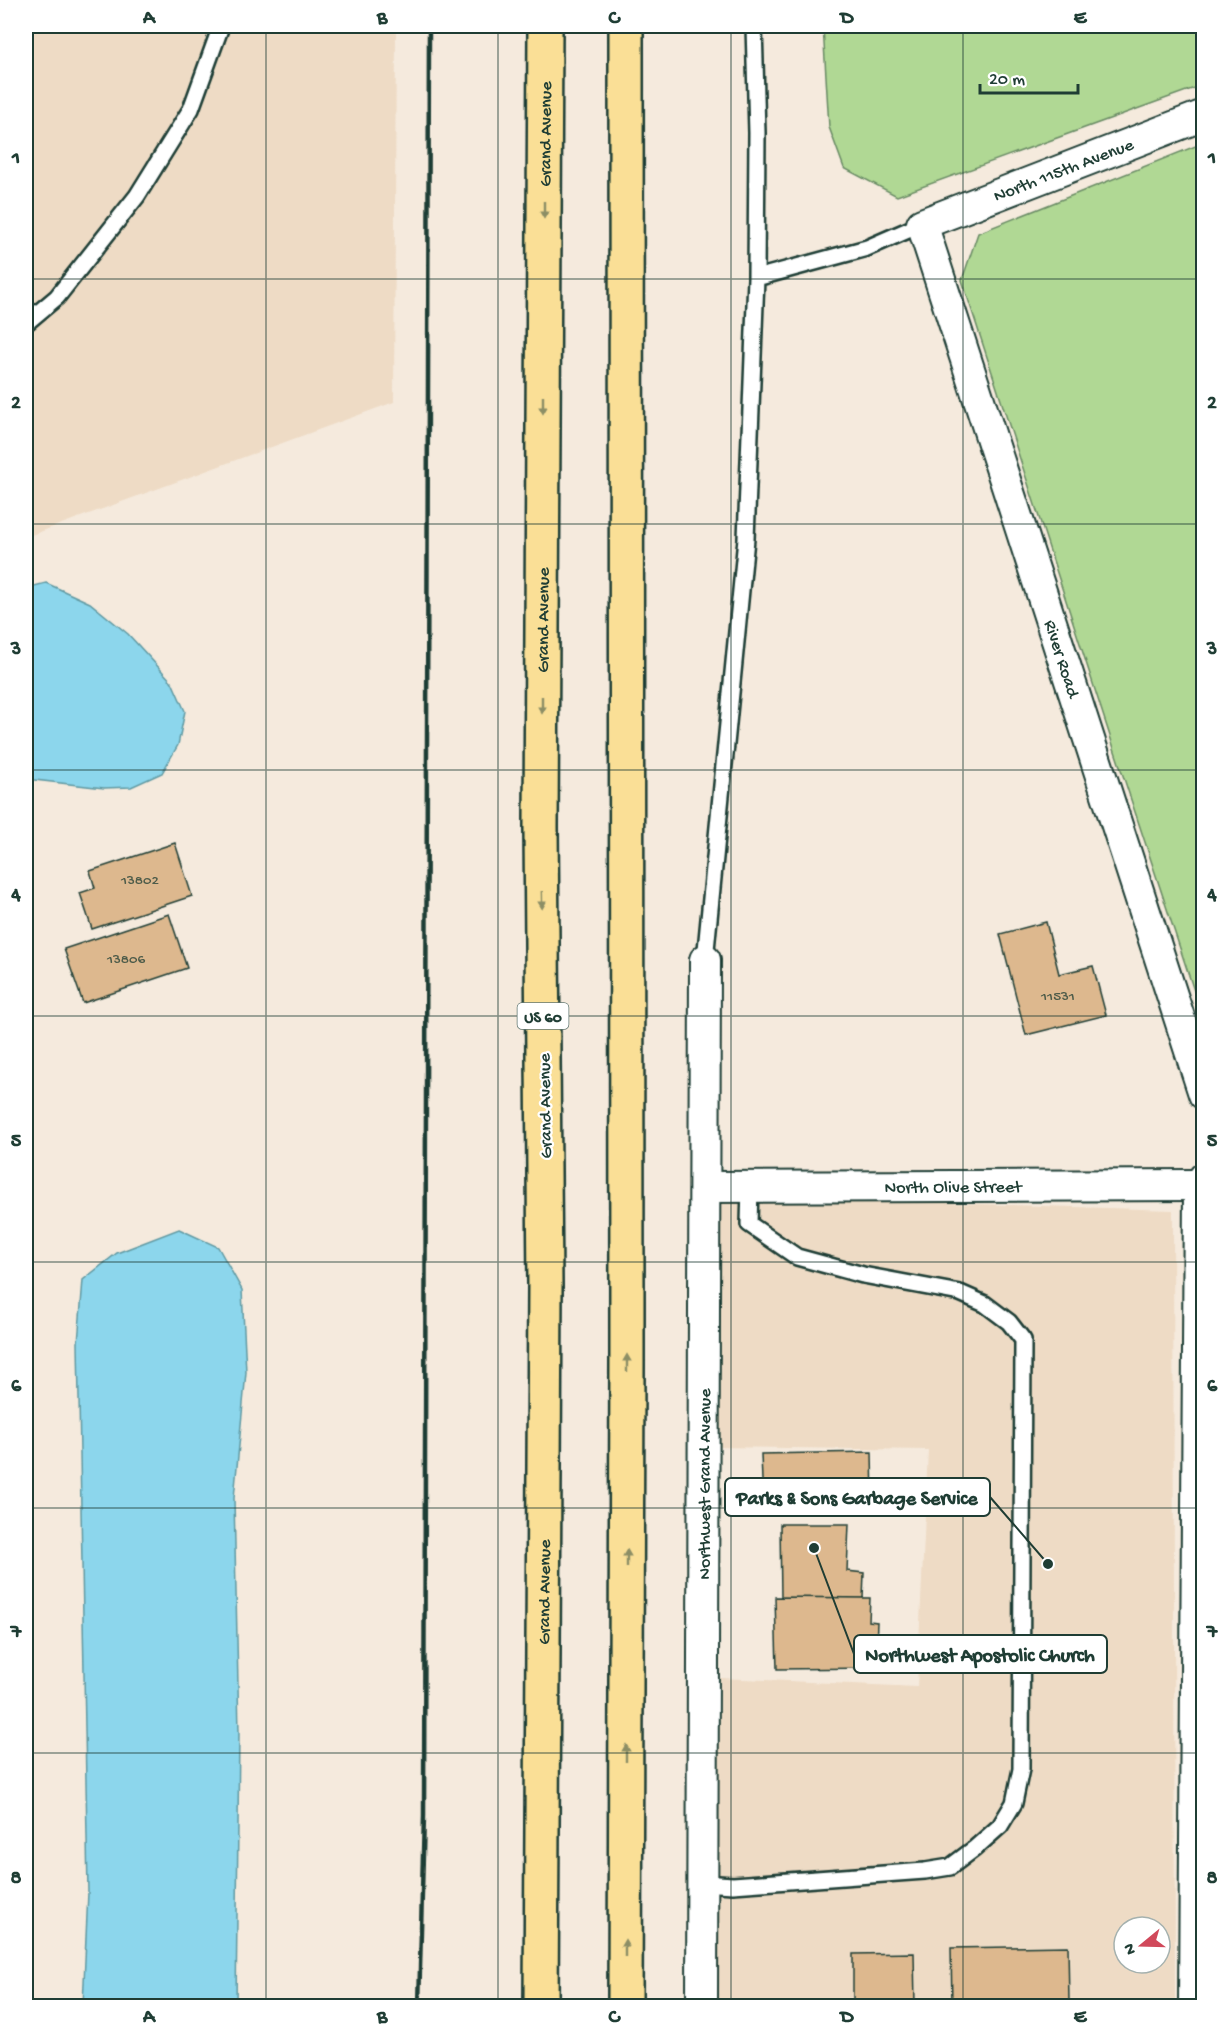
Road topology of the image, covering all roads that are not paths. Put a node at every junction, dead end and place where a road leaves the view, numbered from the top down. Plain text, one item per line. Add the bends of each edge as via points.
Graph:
1 (221, 26) edge
2 (545, 26) edge
3 (626, 26) edge
4 (754, 26) edge
5 (1203, 115) edge
6 (922, 224) junction
7 (756, 278) junction
8 (26, 323) edge
9 (705, 960) joint
10 (1203, 1094) edge
11 (1201, 1181) edge
12 (750, 1186) junction
13 (705, 1187) junction
14 (703, 1883) junction
15 (541, 2007) edge
16 (625, 2007) edge
17 (702, 2007) edge
18 (1194, 2007) edge

1 - 8 lane via 190,109 137,196 57,297
2 -> 15 highway, Grand Avenue / US 60
16 -> 3 highway
4 - 7 lane
5 - 6 street, North 115th Avenue
6 - 7 lane via 867,248
6 - 10 street, River Road
7 - 9 lane via 746,539
9 - 13 street, Northwest Grand Avenue
11 - 12 street, North Olive Street
11 - 18 street
12 - 13 street, North Olive Street
12 - 14 lane via 749,1224 797,1257 863,1275 960,1293 986,1304 1009,1322 1023,1340 1021,1770 1014,1803 1000,1826 950,1867 733,1885
13 - 14 street, Northwest Grand Avenue
14 - 17 street, Northwest Grand Avenue

